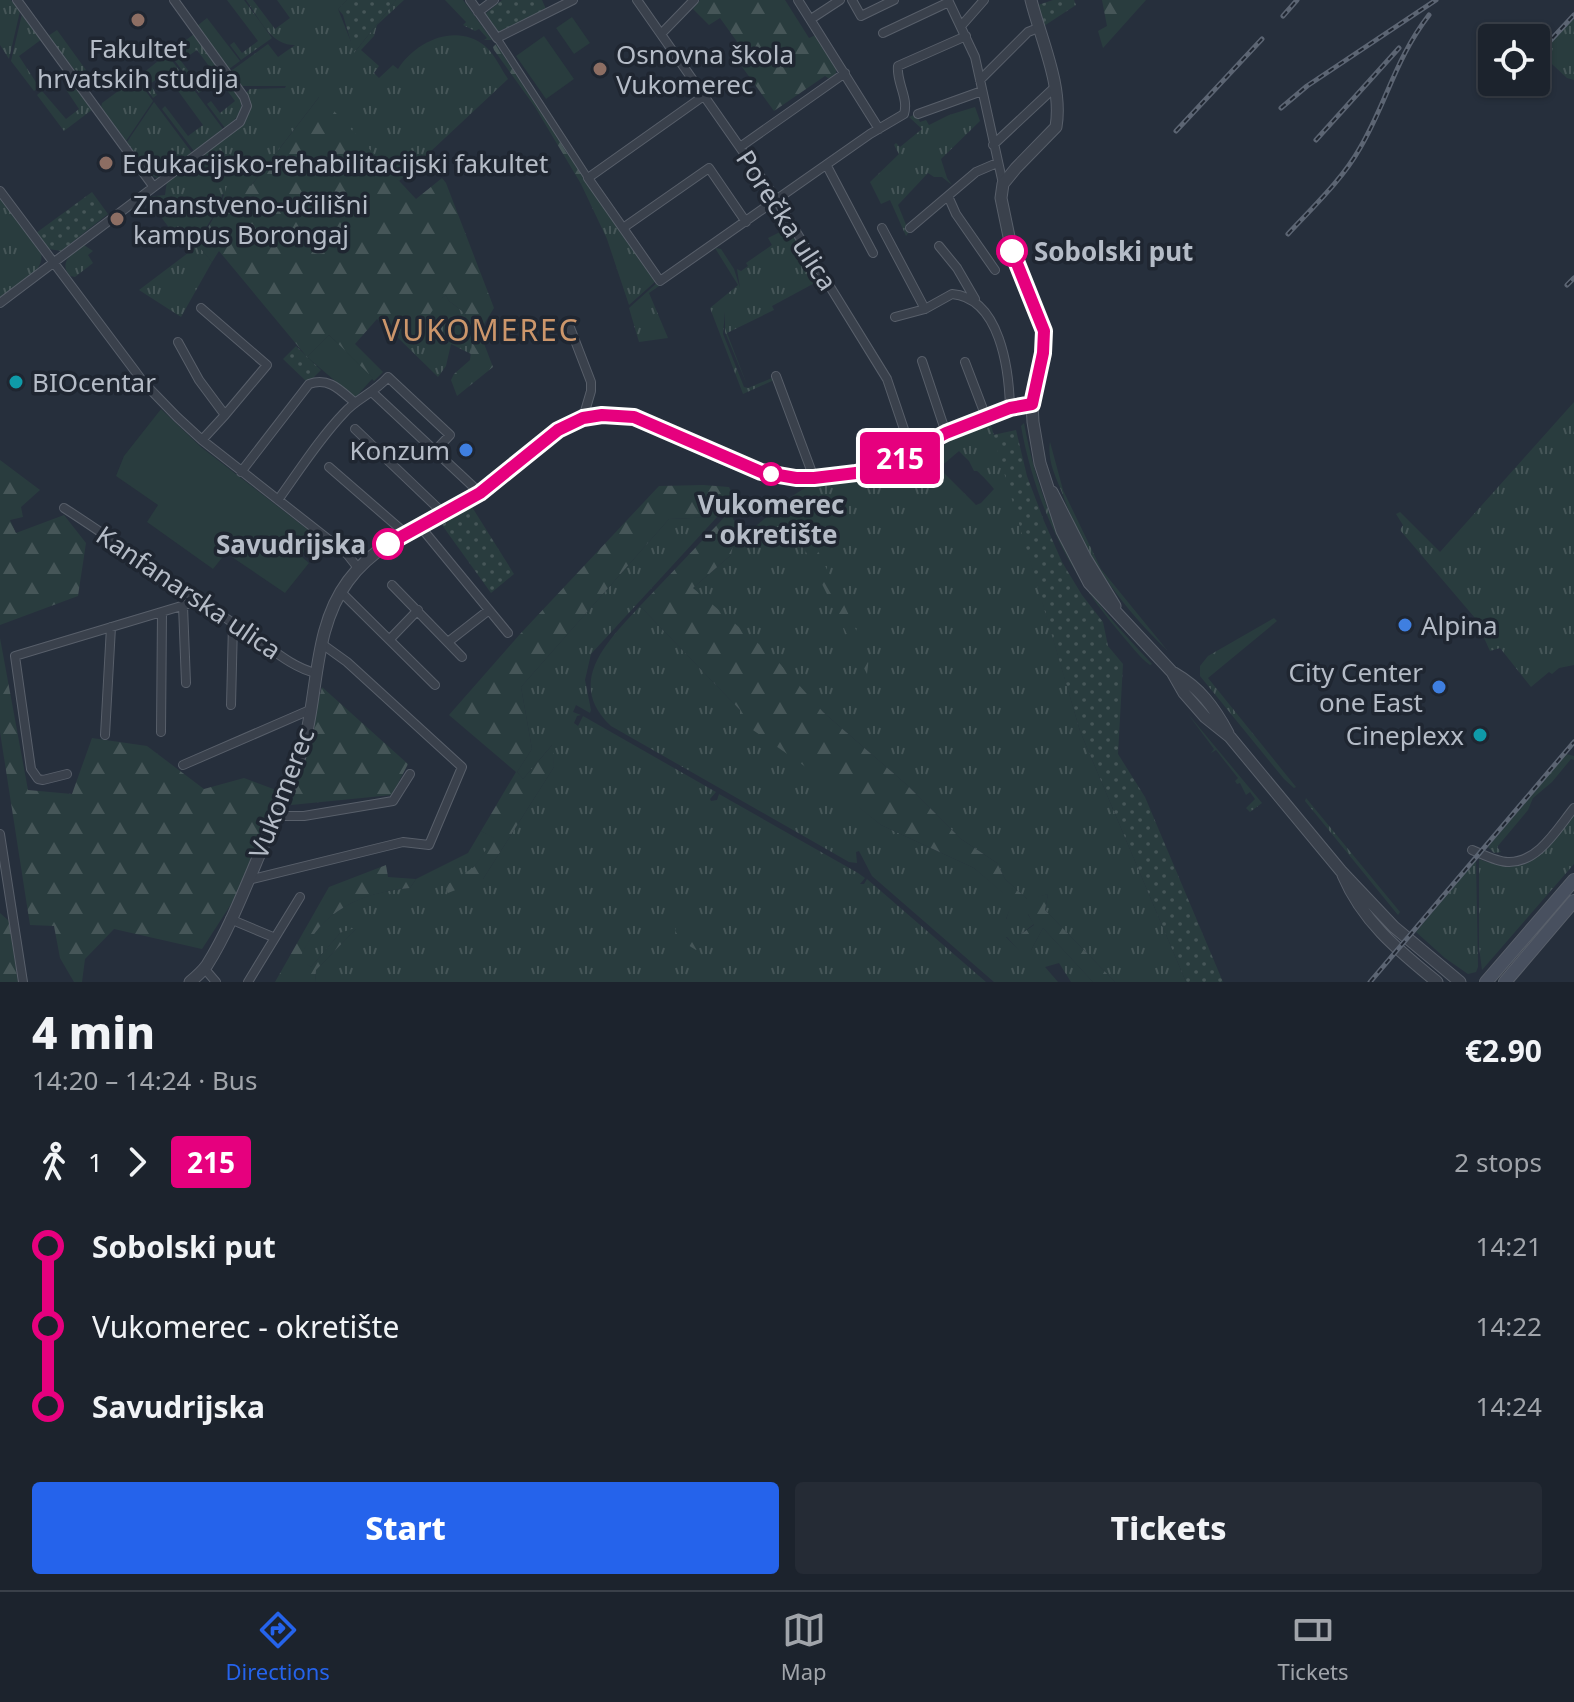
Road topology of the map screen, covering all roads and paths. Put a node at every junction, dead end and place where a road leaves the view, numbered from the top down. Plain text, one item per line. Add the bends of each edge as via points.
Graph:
1 (17, 0) edge
2 (174, 0) edge
3 (470, 0) edge
4 (494, 0) edge
5 (573, 0) edge
6 (637, 0) edge
7 (694, 0) edge
8 (798, 0) edge
9 (840, 0) edge
10 (852, 0) edge
11 (894, 0) edge
12 (984, 0) edge
13 (1031, 0) edge
14 (949, 1) edge
15 (478, 12) junction
16 (811, 19) junction
17 (962, 25) junction
18 (1038, 28) junction
19 (883, 33) dead end
20 (661, 34) junction
21 (966, 36) junction
22 (497, 38) junction
23 (845, 73) junction
24 (980, 80) junction
25 (1055, 87) junction
26 (982, 91) junction
27 (705, 95) junction
28 (918, 114) dead end
29 (879, 129) junction
30 (993, 145) junction
31 (740, 147) junction
32 (997, 163) junction
33 (827, 166) junction
34 (588, 178) junction
35 (1003, 184) junction
36 (153, 186) junction
37 (0, 191) edge
38 (948, 196) junction
39 (777, 200) junction
40 (746, 222) junction
41 (623, 228) junction
42 (882, 228) dead end
43 (910, 228) dead end
44 (939, 246) dead end
45 (873, 253) dead end
46 (54, 262) junction
47 (995, 270) dead end
48 (975, 300) junction
49 (0, 303) edge
50 (201, 308) dead end
51 (925, 309) junction
52 (895, 317) dead end
53 (569, 325) dead end
54 (178, 342) dead end
55 (922, 361) dead end
56 (965, 362) dead end
57 (776, 376) dead end
58 (373, 393) junction
59 (354, 402) junction
60 (1032, 404) junction
61 (1010, 408) junction
62 (225, 415) junction
63 (986, 417) junction
64 (583, 418) junction
65 (355, 429) dead end
66 (946, 433) junction
67 (202, 440) junction
68 (435, 451) junction
69 (912, 453) junction
70 (329, 467) dead end
71 (241, 472) junction
72 (814, 478) junction
73 (480, 493) junction
74 (278, 500) junction
75 (64, 508) dead end
76 (443, 513) junction
77 (419, 525) junction
78 (405, 533) junction
79 (358, 568) junction
80 (392, 585) dead end
81 (341, 592) junction
82 (198, 601) junction
83 (183, 606) junction
84 (418, 610) junction
85 (489, 610) junction
86 (162, 612) junction
87 (233, 624) junction
88 (111, 627) junction
89 (508, 633) dead end
90 (390, 639) junction
91 (448, 642) junction
92 (322, 644) junction
93 (462, 657) dead end
94 (316, 673) junction
95 (186, 683) dead end
96 (435, 685) dead end
97 (231, 705) dead end
98 (312, 709) junction
99 (161, 732) dead end
100 (105, 735) dead end
101 (183, 765) dead end
102 (67, 774) dead end
103 (410, 774) dead end
104 (1574, 808) edge
105 (276, 816) junction
106 (0, 834) edge
107 (1472, 850) dead end
108 (1341, 871) junction
109 (248, 880) junction
110 (1574, 880) edge
111 (300, 897) dead end
112 (1574, 901) edge
113 (230, 919) junction
114 (273, 937) junction
115 (204, 968) junction
116 (23, 982) edge
117 (190, 982) edge
118 (216, 982) edge
119 (248, 982) edge
120 (1437, 982) edge
121 (1460, 982) edge
122 (1486, 982) edge
123 (1505, 982) edge

1 - 36 street
2 - 36 street via 247,106 240,122
3 - 15 street
4 - 15 street
5 - 22 street
6 - 20 street, Porečka ulica
7 - 20 street
8 - 16 street
9 - 16 street
10 - 11 street via 861,16
12 - 17 street
13 - 18 street
14 - 17 street
14 - 19 street
15 - 22 street
16 - 23 street
17 - 21 street
18 - 24 street
18 - 25 street
20 - 27 street, Porečka ulica
21 - 24 street
21 - 29 street via 898,66 904,114
22 - 34 street
23 - 29 street
23 - 31 street
24 - 26 street
25 - 30 street
25 - 35 street via 1056,127
26 - 28 street
26 - 30 street
27 - 31 street, Porečka ulica
27 - 34 street
29 - 33 street
30 - 32 street
31 - 39 street, Porečka ulica
32 - 35 street
32 - 38 street via 976,172
33 - 39 street
33 - 45 street
34 - 41 street
35 - 60 street via 1013,256 1044,331
36 - 46 street
37 - 46 street
38 - 43 street
38 - 47 street
39 - 40 street
39 - 69 street, Porečka ulica via 887,379
40 - 41 street via 660,281
40 - 41 street via 709,168
42 - 51 street
44 - 48 street
46 - 49 street
46 - 67 street via 144,383
48 - 51 street via 952,294
48 - 61 street via 992,324 1009,377
50 - 62 street via 267,365
51 - 52 street
53 - 64 street via 591,382
54 - 62 street
55 - 66 street
56 - 63 street
57 - 72 street
58 - 59 street
58 - 68 street
58 - 68 street via 388,377 450,435
59 - 71 street via 333,384 309,384
59 - 74 street
60 - 61 street, Vukomerec
60 - 108 street via 1046,481 1062,531 1083,572 1172,672 1194,684 1230,737
61 - 63 street, Vukomerec
62 - 67 street
63 - 66 street, Vukomerec
64 - 72 street, Vukomerec via 634,417 761,472
64 - 73 street, Vukomerec via 558,430
65 - 76 street
66 - 69 street, Vukomerec
67 - 71 street
68 - 73 street
69 - 72 street, Vukomerec via 856,473
70 - 78 street
71 - 74 street
73 - 76 street, Vukomerec
74 - 79 street
75 - 82 street, Kanfanarska ulica
76 - 77 street, Vukomerec
77 - 78 street, Vukomerec
77 - 85 street
78 - 79 street, Vukomerec
79 - 81 street, Vukomerec
80 - 84 street
81 - 90 street
81 - 92 street, Vukomerec
82 - 83 street
82 - 87 street, Kanfanarska ulica
83 - 86 street
83 - 95 street
84 - 90 street
84 - 91 street
85 - 89 street
85 - 91 street
86 - 88 street
86 - 99 street
87 - 94 street, Kanfanarska ulica
87 - 97 street
88 - 100 street
88 - 102 street via 15,656 31,769 43,780
90 - 96 street
91 - 93 street
92 - 94 street, Vukomerec
92 - 109 street via 462,767 429,845 403,842
94 - 98 street, Vukomerec
98 - 101 street
98 - 105 street, Vukomerec
103 - 105 street via 393,801
104 - 107 street via 1538,851 1523,859 1509,863
105 - 109 street, Vukomerec
106 - 116 street
108 - 120 street via 1375,928
108 - 121 street via 1406,940
109 - 113 street, Vukomerec
110 - 122 main road
111 - 114 street
112 - 123 main road
113 - 114 street
113 - 115 street, Vukomerec
114 - 119 street
115 - 117 street, Vukomerec
115 - 118 street

